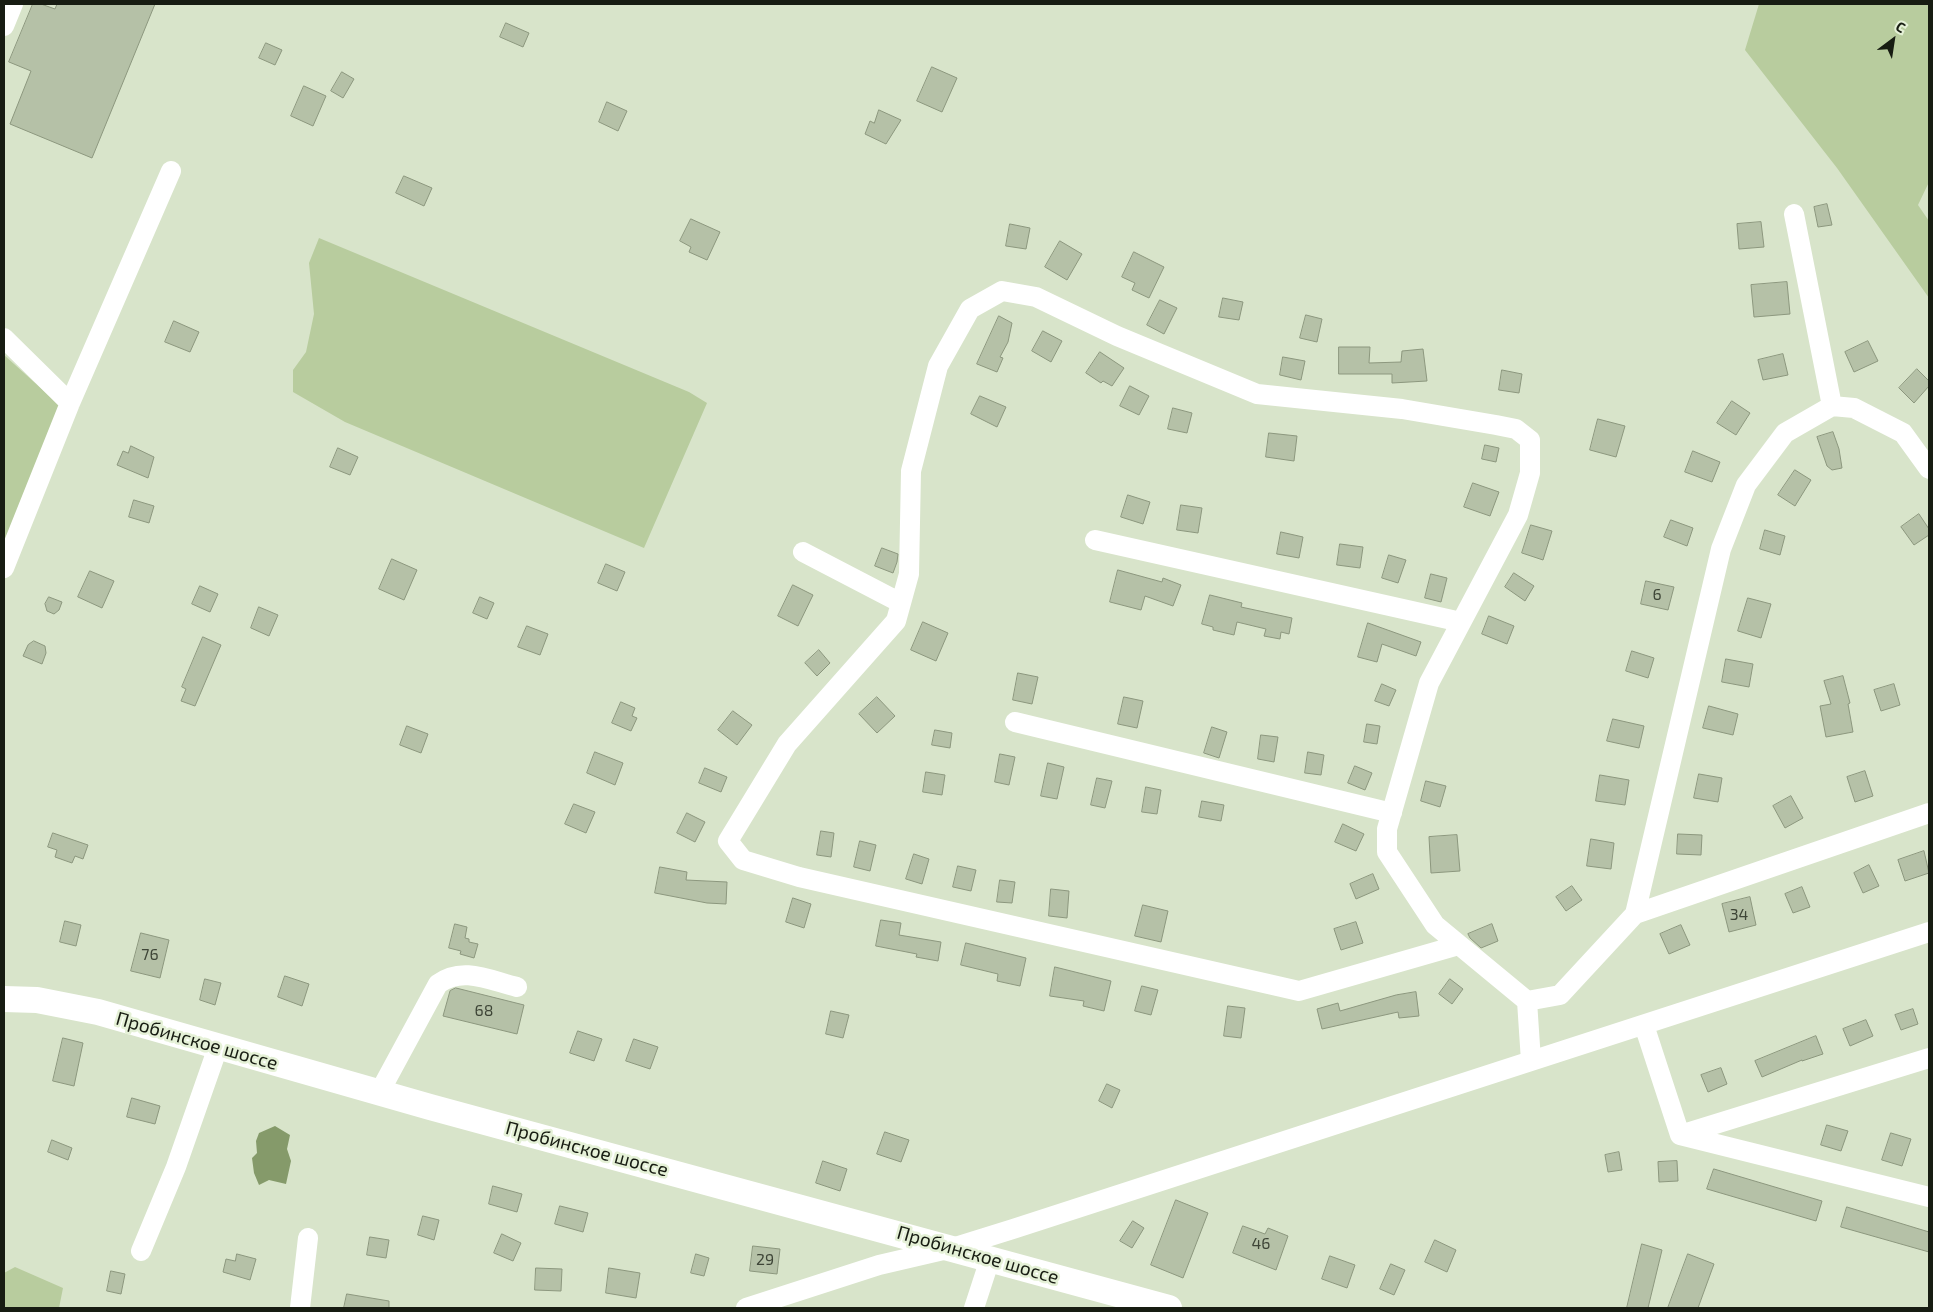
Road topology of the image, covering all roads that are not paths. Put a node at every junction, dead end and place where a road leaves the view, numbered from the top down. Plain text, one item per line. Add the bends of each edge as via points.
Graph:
1 (13, 4) edge
2 (4, 26) edge
3 (171, 171) dead end
4 (1794, 214) dead end
5 (4, 338) edge
6 (70, 403) junction
7 (1832, 406) junction
8 (1929, 469) edge
9 (1095, 540) dead end
10 (803, 552) dead end
11 (4, 568) edge
12 (901, 603) junction
13 (1461, 622) junction
14 (1015, 722) dead end
15 (1392, 813) junction
16 (1929, 813) edge
17 (1635, 914) junction
18 (1929, 932) edge
19 (1459, 945) junction
20 (517, 987) dead end
21 (4, 999) edge
22 (1527, 1001) junction
23 (1644, 1025) junction
24 (218, 1047) junction
25 (1929, 1058) edge
26 (1531, 1061) junction
27 (379, 1093) junction
28 (1680, 1135) junction
29 (1929, 1197) edge
30 (308, 1238) dead end
31 (952, 1248) junction
32 (141, 1251) dead end
33 (990, 1259) junction
34 (300, 1308) edge
35 (746, 1308) edge
36 (974, 1308) edge
37 (1169, 1308) edge

1 - 2 street
3 - 6 street
4 - 7 street
5 - 6 street
6 - 11 street
7 - 8 street via 1854,408 1904,433
7 - 17 street via 1784,433 1746,485 1721,549
9 - 13 street
10 - 12 street
12 - 13 street via 909,574 911,471 938,366 970,309 1002,291 1036,297 1117,336 1257,394 1402,409 1516,429 1530,440 1530,473 1518,514
12 - 19 street via 896,621 782,752 728,841 743,860 799,877 1299,991
13 - 15 street via 1429,683
14 - 15 street
15 - 19 street via 1387,829 1387,852 1434,926
16 - 17 street
17 - 22 street via 1560,995
18 - 23 street
19 - 22 street
20 - 27 street via 462,973 449,976 438,984
21 - 24 main road, Пробинское шоссе via 37,1000 98,1012
22 - 26 street
23 - 26 street
23 - 28 street
24 - 27 main road, Пробинское шоссе
24 - 32 street via 176,1168
25 - 28 street
26 - 31 street
27 - 31 main road, Пробинское шоссе
28 - 29 street
30 - 34 street
31 - 33 main road, Пробинское шоссе
31 - 35 street via 879,1265
33 - 36 street
33 - 37 main road, Пробинское шоссе

